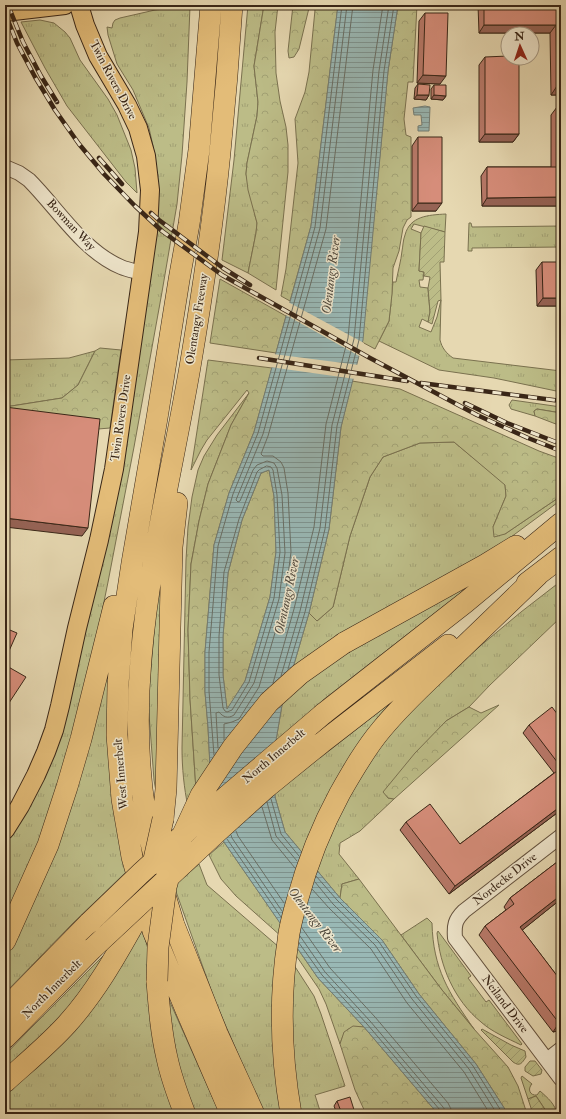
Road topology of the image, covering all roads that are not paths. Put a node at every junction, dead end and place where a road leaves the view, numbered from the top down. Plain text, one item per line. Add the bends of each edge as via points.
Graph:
1 (66, 5) edge
2 (79, 5) edge
3 (210, 11) edge
4 (232, 11) edge
5 (5, 12) edge
6 (5, 167) edge
7 (142, 273) junction
8 (188, 373) junction
9 (157, 418) junction
10 (561, 519) edge
11 (561, 523) edge
12 (561, 557) edge
13 (538, 575) junction
14 (143, 631) joint
15 (5, 830) edge
16 (561, 836) edge
17 (454, 927) joint
18 (5, 941) edge
19 (5, 1009) edge
20 (5, 1038) edge
21 (561, 1049) edge
22 (547, 1060) junction
23 (561, 1079) edge
24 (5, 1082) edge
25 (185, 1114) edge
26 (231, 1114) edge
27 (254, 1114) edge
28 (291, 1114) edge

1 - 5 main road
2 - 7 main road, Twin Rivers Drive via 98,56 138,128 146,156 150,190 148,232
3 - 9 highway, Olentangy Freeway via 199,150
4 - 8 highway, Olentangy Freeway via 220,160
6 - 7 street, Bowman Way via 29,180 80,238 97,252 122,268
7 - 15 main road, Twin Rivers Drive via 114,469 60,706 54,730 36,776
8 - 14 highway, Olentangy Freeway
8 - 24 highway, bridge via 172,547 166,789 163,819 146,892 136,920 92,993 68,1024
9 - 18 highway via 81,739 48,845
9 - 26 highway, West Innerbelt via 122,629 117,735 122,799 132,857 153,932
10 - 25 highway, bridge via 485,565 344,643 300,674 269,702 233,747 201,795 177,847 166,887 158,947 160,1016 167,1058
11 - 19 highway, North Innerbelt, bridge via 466,602 323,714 207,814 89,923
12 - 13 highway, North Innerbelt
13 - 20 highway, North Innerbelt, bridge via 267,787 93,948
13 - 28 highway via 415,693 380,731 351,773 332,807 303,879 288,940 282,1010 283,1049
14 - 27 highway, West Innerbelt via 138,734 143,796 153,852 174,924 217,1033
16 - 17 street, Nordecke Drive via 464,911
17 - 22 street, Neiland Drive via 455,938
21 - 22 street
22 - 23 street, Neiland Drive

